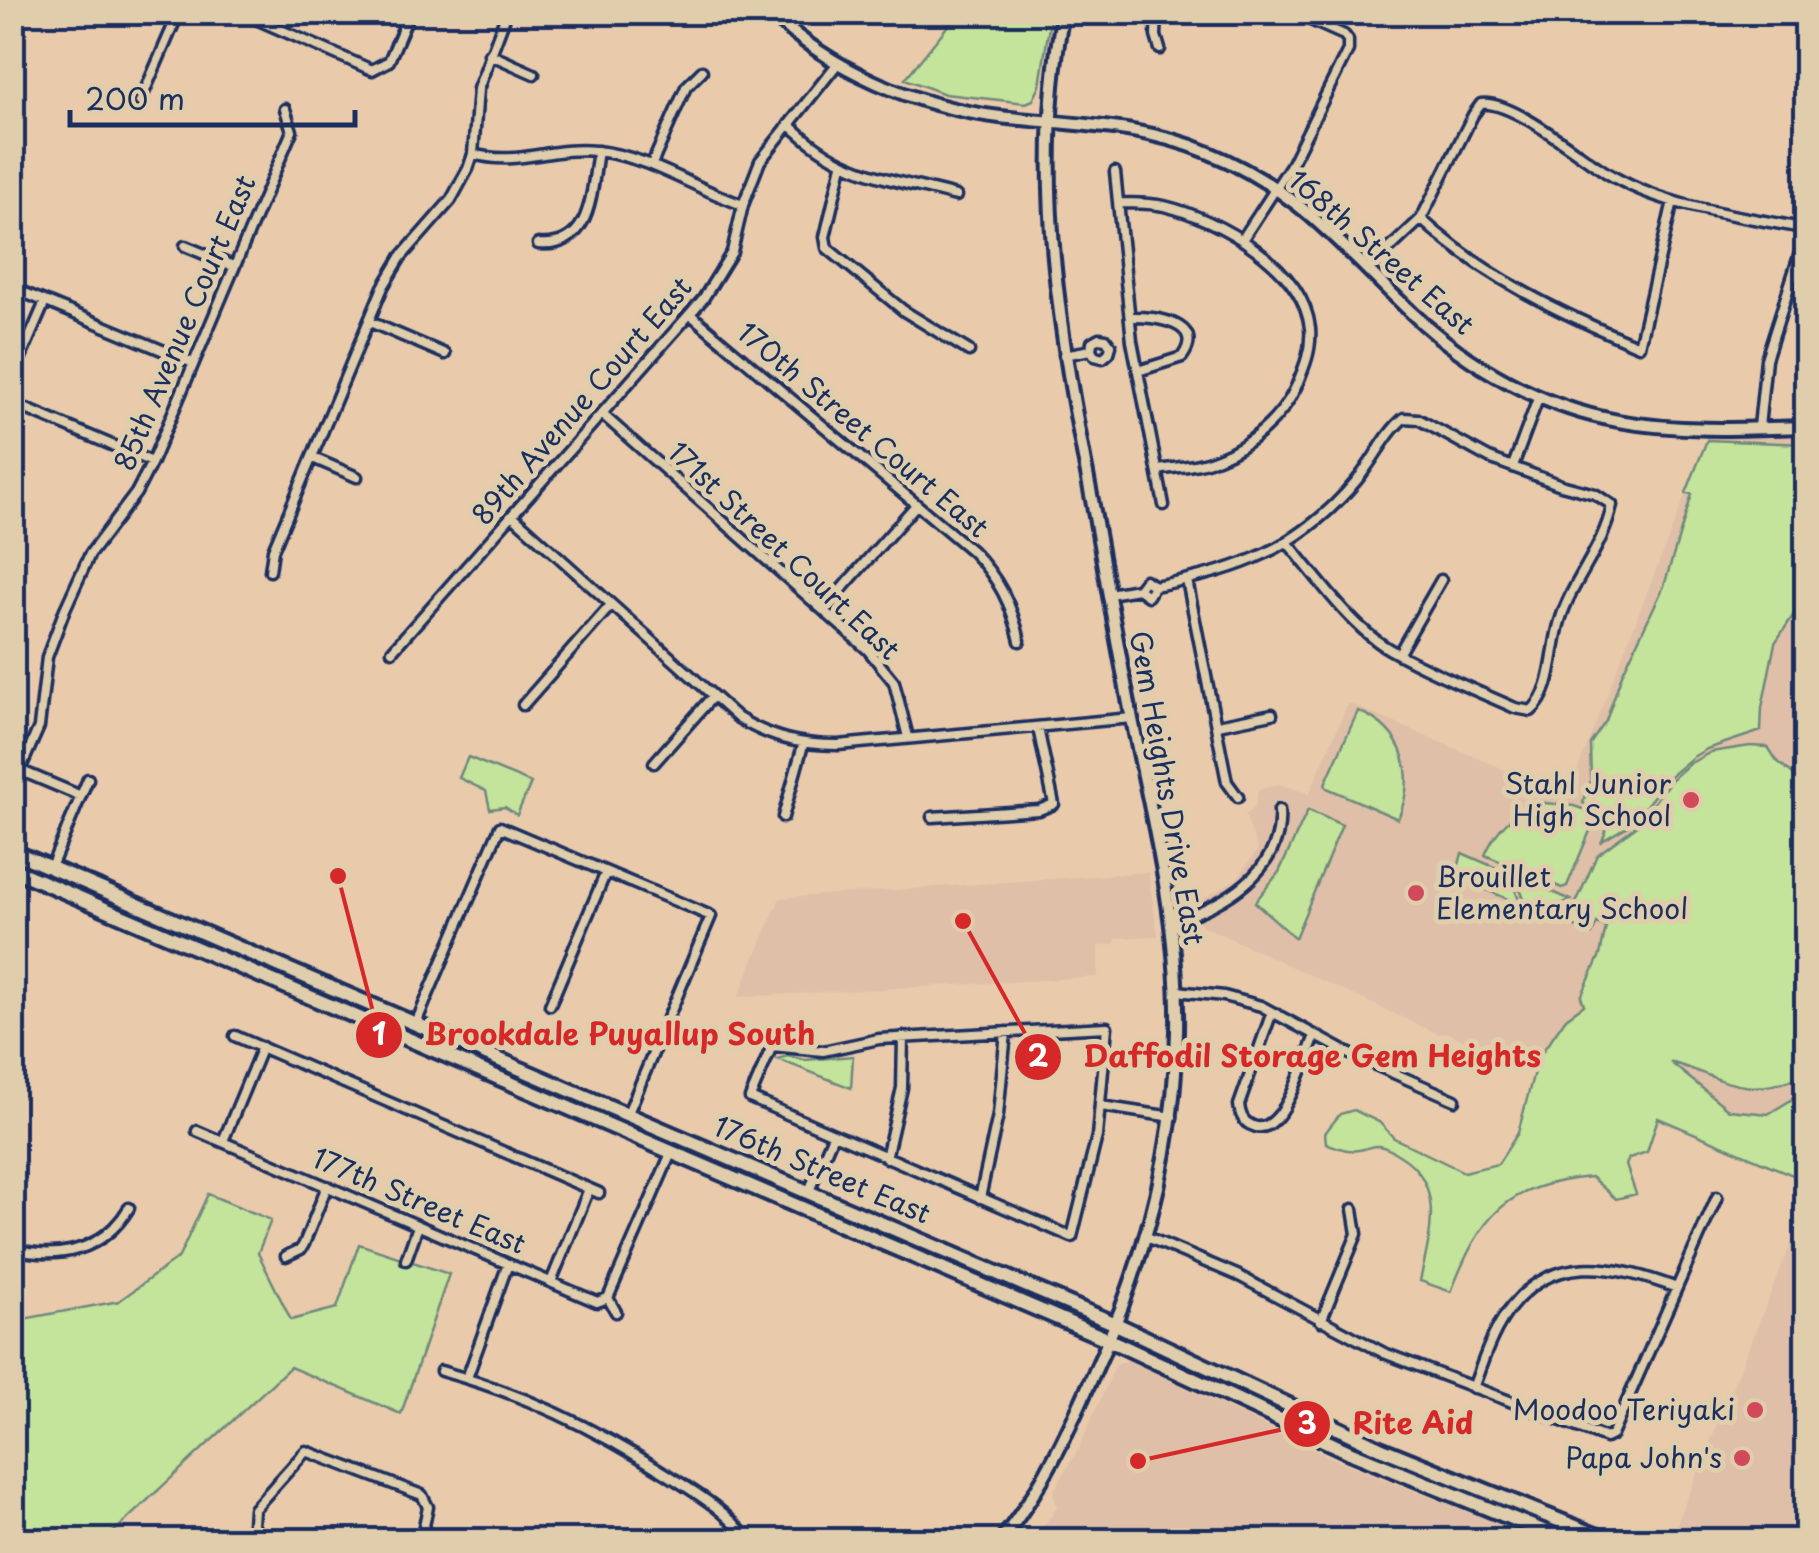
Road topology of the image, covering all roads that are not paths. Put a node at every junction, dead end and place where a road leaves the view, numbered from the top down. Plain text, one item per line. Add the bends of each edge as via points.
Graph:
1 (180, 12) edge
2 (410, 12) edge
3 (506, 12) edge
4 (770, 12) edge
5 (1063, 12) edge
6 (1156, 12) edge
7 (1292, 12) edge
8 (1670, 12) edge
9 (247, 14) edge
10 (1702, 15) edge
11 (1160, 49) dead end
12 (489, 54) junction
13 (838, 63) junction
14 (702, 70) dead end
15 (534, 74) dead end
16 (140, 102) dead end
17 (285, 109) dead end
18 (1050, 121) junction
19 (789, 124) junction
20 (598, 150) junction
21 (473, 154) junction
22 (652, 164) junction
23 (842, 165) junction
24 (1115, 172) dead end
25 (1276, 188) junction
26 (956, 196) dead end
27 (1673, 201) junction
28 (1118, 203) junction
29 (742, 205) junction
30 (1421, 219) junction
31 (1806, 232) edge
32 (1242, 240) junction
33 (538, 244) dead end
34 (185, 246) dead end
35 (233, 266) junction
36 (1369, 268) junction
37 (20, 291) dead end
38 (45, 302) junction
39 (691, 315) junction
40 (1130, 316) junction
41 (370, 322) junction
42 (1132, 341) junction
43 (1110, 346) junction
44 (1091, 350) junction
45 (968, 351) dead end
46 (445, 354) dead end
47 (1064, 355) junction
48 (193, 363) junction
49 (1138, 371) junction
50 (12, 378) edge
51 (1539, 396) junction
52 (12, 403) edge
53 (602, 414) junction
54 (1760, 427) junction
55 (1806, 427) edge
56 (313, 458) junction
57 (152, 462) junction
58 (1513, 466) junction
59 (1158, 470) junction
60 (357, 477) dead end
61 (916, 505) junction
62 (1164, 505) dead end
63 (512, 516) junction
64 (1287, 542) junction
65 (270, 572) dead end
66 (1187, 580) junction
67 (1441, 580) dead end
68 (1110, 594) junction
69 (612, 606) junction
70 (823, 610) junction
71 (1020, 641) dead end
72 (392, 651) dead end
73 (1399, 653) junction
74 (713, 696) junction
75 (523, 705) dead end
76 (1272, 714) dead end
77 (1132, 718) junction
78 (1218, 725) junction
79 (1038, 728) junction
80 (908, 737) junction
81 (804, 745) junction
82 (654, 762) dead end
83 (16, 769) edge
84 (88, 778) dead end
85 (81, 796) junction
86 (1238, 797) dead end
87 (1279, 810) dead end
88 (783, 817) dead end
89 (932, 817) dead end
90 (12, 851) edge
91 (12, 865) edge
92 (50, 867) junction
93 (606, 872) junction
94 (1172, 922) junction
95 (294, 988) junction
96 (1177, 991) junction
97 (550, 1005) dead end
98 (1272, 1012) junction
99 (414, 1022) junction
100 (1006, 1032) junction
101 (235, 1036) dead end
102 (1315, 1036) junction
103 (902, 1037) junction
104 (262, 1048) junction
105 (480, 1068) junction
106 (1455, 1100) dead end
107 (1101, 1106) junction
108 (628, 1114) junction
109 (1172, 1118) junction
110 (198, 1130) dead end
111 (833, 1136) junction
112 (223, 1141) junction
113 (672, 1150) junction
114 (886, 1158) junction
115 (770, 1174) junction
116 (327, 1186) junction
117 (809, 1191) junction
118 (1717, 1197) dead end
119 (980, 1198) junction
120 (129, 1208) dead end
121 (1353, 1209) dead end
122 (418, 1226) junction
123 (1147, 1237) junction
124 (12, 1249) edge
125 (286, 1256) dead end
126 (406, 1260) dead end
127 (508, 1264) junction
128 (552, 1282) junction
129 (1678, 1288) junction
130 (608, 1298) junction
131 (616, 1312) dead end
132 (1321, 1321) junction
133 (1116, 1324) junction
134 (1109, 1340) junction
135 (440, 1371) dead end
136 (467, 1378) junction
137 (1473, 1388) junction
138 (260, 1540) edge
139 (421, 1540) edge
140 (748, 1540) edge
141 (1001, 1540) edge
142 (1566, 1540) edge
143 (1608, 1540) edge

1 - 16 street
2 - 9 street via 392,56 378,70
3 - 12 street
4 - 13 street, 168th Street East
5 - 18 street, Gem Heights Drive East
6 - 11 street
7 - 25 street via 1344,35 1349,44
8 - 10 street via 1688,20
12 - 15 street
12 - 21 street via 478,89
13 - 18 street, 168th Street East via 968,112
13 - 19 street, 89th Avenue Court East
14 - 22 street via 686,87
17 - 35 street, 85th Avenue Court East via 292,130
18 - 25 street, 168th Street East via 1173,139
18 - 47 street, Gem Heights Drive East via 1048,214
19 - 23 street
19 - 29 street, 89th Avenue Court East via 760,161
20 - 21 street via 502,161
20 - 22 street
20 - 33 street via 580,228 559,244
21 - 41 street via 451,200 401,257
22 - 29 street
23 - 26 street
23 - 45 street via 827,248 912,317
24 - 28 street
25 - 32 street
25 - 36 street, 168th Street East
27 - 30 street via 1626,184 1487,103 1473,115
27 - 30 street via 1639,346 1542,301 1468,257
27 - 31 street
28 - 32 street via 1165,206
28 - 40 street
29 - 39 street, 89th Avenue Court East via 727,263
30 - 36 street
31 - 54 street via 1766,359
32 - 59 street via 1283,274 1306,309 1310,343 1298,382 1244,446 1214,460
34 - 35 street
35 - 48 street, 85th Avenue Court East
36 - 51 street, 168th Street East via 1436,336
37 - 38 street
38 - 48 street
38 - 50 street
39 - 53 street, 89th Avenue Court East
39 - 61 street, 170th Street Court East
40 - 42 street
40 - 49 street via 1176,323 1189,338 1182,357
41 - 46 street
41 - 56 street
42 - 43 street
42 - 49 street
43 - 44 street via 1103,358
43 - 44 street via 1098,338
44 - 47 street
47 - 68 street, Gem Heights Drive East
48 - 57 street, 85th Avenue Court East
49 - 59 street
51 - 54 street, 168th Street East via 1618,421
51 - 58 street
52 - 57 street
53 - 63 street, 89th Avenue Court East
53 - 70 street, 171st Street Court East
54 - 55 street, 168th Street East
56 - 60 street
56 - 65 street
57 - 83 street, 85th Avenue Court East via 77,582 48,657 38,727
58 - 64 street via 1428,423 1404,418 1355,483
58 - 73 street via 1612,504 1566,604 1534,709 1515,708
59 - 62 street
61 - 70 street
61 - 71 street, 170th Street Court East via 983,562 1008,599
63 - 69 street
63 - 72 street, 89th Avenue Court East
64 - 66 street via 1246,564
64 - 73 street via 1369,632
66 - 68 street via 1154,586 1148,596 1138,589
66 - 78 street
67 - 73 street
68 - 77 street, Gem Heights Drive East
69 - 74 street
69 - 75 street
70 - 80 street, 171st Street Court East via 894,682
74 - 81 street via 756,729
74 - 82 street
76 - 78 street
77 - 79 street
77 - 94 street, Gem Heights Drive East
78 - 86 street via 1228,782
79 - 80 street
79 - 89 street via 1054,804
80 - 81 street
81 - 88 street
83 - 85 street
84 - 85 street
85 - 92 street
87 - 94 street via 1274,844 1250,880 1206,912
90 - 92 main road, 176th Street East
91 - 92 main road via 41,872
91 - 95 main road, 176th Street East
92 - 99 main road, 176th Street East
93 - 97 street
93 - 99 street via 500,827
93 - 108 street via 711,916
94 - 96 street, Gem Heights Drive East
95 - 99 main road via 304,983
95 - 105 main road, 176th Street East
96 - 98 street via 1242,999
96 - 109 street, Gem Heights Drive East
98 - 102 street
98 - 102 street via 1239,1105 1251,1126 1276,1122
99 - 108 main road, 176th Street East
100 - 103 street
100 - 107 street via 1106,1027
100 - 119 street
101 - 104 street
102 - 106 street
103 - 111 street via 823,1051 772,1046 750,1098
103 - 114 street via 899,1106
104 - 112 street
104 - 128 street via 594,1191
105 - 108 main road via 620,1118
105 - 113 main road, 176th Street East
107 - 109 street
107 - 119 street via 1072,1237
108 - 115 main road, 176th Street East
109 - 123 street, Gem Heights Drive East
110 - 112 street, 177th Street East
111 - 114 street
111 - 117 street
112 - 116 street, 177th Street East
113 - 115 main road via 680,1144
113 - 130 street
113 - 134 main road, 176th Street East
114 - 119 street
115 - 117 main road, 176th Street East
116 - 122 street, 177th Street East
116 - 125 street via 304,1244
117 - 133 main road, 176th Street East
118 - 129 street
120 - 124 street via 107,1236 88,1246 49,1253
121 - 132 street via 1354,1246
122 - 126 street
122 - 127 street, 177th Street East
123 - 132 street
123 - 133 street, Gem Heights Drive East
127 - 128 street, 177th Street East
127 - 136 street
128 - 130 street, 177th Street East via 597,1302
129 - 137 street via 1607,1266 1564,1272 1527,1291 1506,1314
129 - 137 street via 1612,1435 1596,1436
130 - 131 street
132 - 137 street
133 - 134 street, Gem Heights Drive East
133 - 143 main road, 176th Street East via 1380,1448
134 - 141 street, Gem Heights Drive East via 1053,1466
134 - 142 main road, 176th Street East via 1349,1452
135 - 136 street
136 - 140 street via 583,1423 714,1504
138 - 139 street via 251,1514 306,1451 422,1495 428,1507

